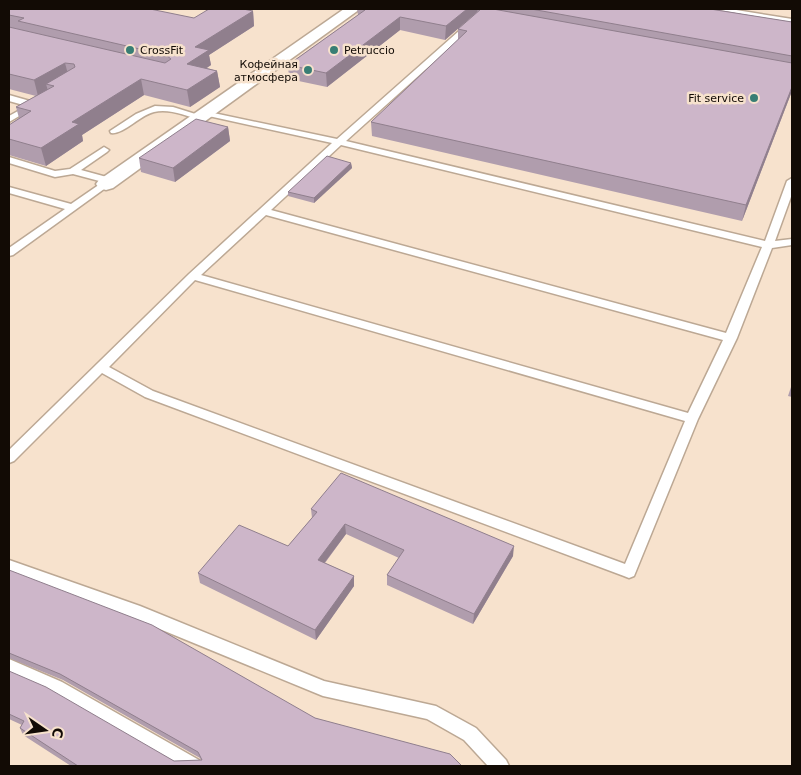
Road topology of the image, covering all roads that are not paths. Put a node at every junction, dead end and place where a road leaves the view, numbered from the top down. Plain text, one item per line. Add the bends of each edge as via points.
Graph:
1 (353, 9) edge
2 (718, 9) edge
3 (749, 14) junction
4 (480, 16) edge
5 (792, 21) edge
6 (743, 23) edge
7 (10, 100) edge
8 (204, 115) junction
9 (9, 119) edge
10 (114, 131) dead end
11 (339, 142) junction
12 (104, 150) dead end
13 (9, 160) edge
14 (73, 171) junction
15 (792, 181) edge
16 (108, 183) junction
17 (9, 190) edge
18 (73, 208) junction
19 (263, 211) junction
20 (792, 242) edge
21 (769, 245) junction
22 (9, 253) edge
23 (193, 276) junction
24 (731, 338) junction
25 (100, 366) junction
26 (692, 419) junction
27 (9, 458) edge
28 (9, 566) edge
29 (9, 666) edge
30 (193, 766) edge
31 (500, 766) edge

1 - 8 street
2 - 3 lane
3 - 5 lane
3 - 6 lane
4 - 11 lane
7 - 9 lane via 38,102
8 - 10 lane via 157,108 145,111
8 - 11 lane
8 - 16 street
11 - 19 lane
11 - 21 lane
12 - 14 lane
13 - 14 lane via 55,174
14 - 16 lane
15 - 21 lane
16 - 18 lane
17 - 18 lane
18 - 22 lane
19 - 23 lane
19 - 24 lane
20 - 21 lane
21 - 24 lane
23 - 25 lane
23 - 26 lane
24 - 26 lane
25 - 26 lane via 149,394 629,572
25 - 27 lane
28 - 31 lane via 134,611 323,688 430,712 470,734
29 - 30 lane via 56,687

